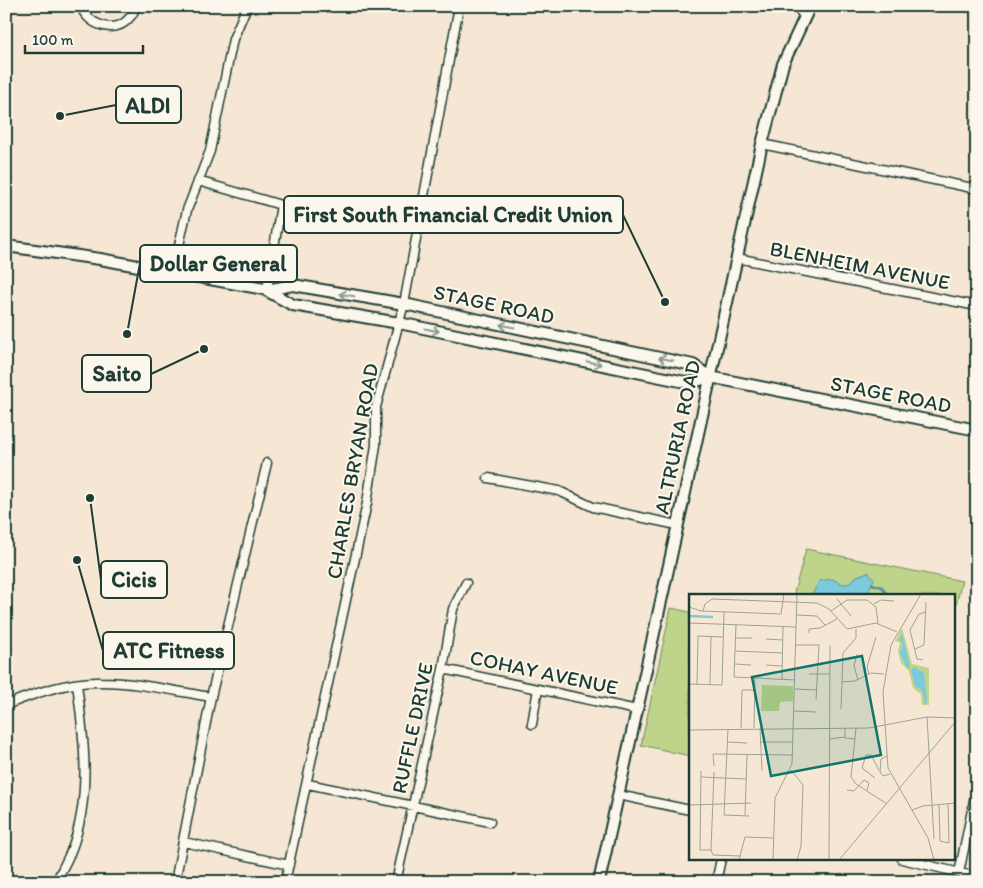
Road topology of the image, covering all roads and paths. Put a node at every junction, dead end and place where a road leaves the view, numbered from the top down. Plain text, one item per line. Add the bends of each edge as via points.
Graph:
1 (80, 6) edge
2 (136, 6) edge
3 (247, 6) edge
4 (459, 6) edge
5 (796, 6) edge
6 (810, 6) edge
7 (804, 16) junction
8 (762, 144) junction
9 (198, 181) junction
10 (977, 188) edge
11 (280, 216) junction
12 (419, 219) junction
13 (6, 246) edge
14 (737, 258) junction
15 (173, 272) junction
16 (267, 290) junction
17 (404, 304) junction
18 (977, 306) edge
19 (399, 323) junction
20 (550, 335) junction
21 (546, 354) junction
22 (710, 377) junction
23 (977, 430) edge
24 (267, 463) dead end
25 (488, 478) dead end
26 (677, 525) junction
27 (466, 583) dead end
28 (443, 669) junction
29 (77, 684) junction
30 (538, 689) junction
31 (211, 697) junction
32 (6, 704) edge
33 (637, 710) junction
34 (532, 724) dead end
35 (308, 784) junction
36 (977, 786) edge
37 (618, 795) junction
38 (412, 808) junction
39 (689, 810) edge
40 (490, 822) dead end
41 (184, 842) junction
42 (721, 860) edge
43 (906, 860) edge
44 (289, 865) junction
45 (958, 873) junction
46 (977, 878) edge
47 (56, 882) edge
48 (175, 882) edge
49 (285, 882) edge
50 (396, 882) edge
51 (599, 882) edge
52 (716, 882) edge

1 - 2 street via 84,16 98,26 115,26 130,18
3 - 9 street via 232,39 214,138
4 - 12 street, CHARLES BRYAN ROAD
5 - 7 street
6 - 7 main road, ALTRURIA ROAD
7 - 8 main road, ALTRURIA ROAD via 783,64
8 - 10 street
8 - 14 main road, ALTRURIA ROAD
9 - 11 street via 222,190 277,202 281,205
9 - 15 street via 184,218
11 - 12 street via 331,226 336,203
11 - 16 street
12 - 17 street, CHARLES BRYAN ROAD
13 - 15 main road, STAGE ROAD
14 - 18 street, BLENHEIM AVENUE
14 - 22 main road, ALTRURIA ROAD
15 - 16 main road, STAGE ROAD
17 -> 16 main road, STAGE ROAD via 293,285
16 - 19 main road, STAGE ROAD via 293,305
17 - 19 street, CHARLES BRYAN ROAD
20 -> 17 main road, STAGE ROAD
19 -> 21 main road, STAGE ROAD
19 - 35 street, CHARLES BRYAN ROAD via 376,407 376,445 367,503
20 - 21 main road
22 -> 20 main road, STAGE ROAD via 693,365
21 -> 22 main road, STAGE ROAD via 690,383
22 - 23 main road, STAGE ROAD
22 - 26 main road, ALTRURIA ROAD
24 - 31 street
25 - 26 street via 559,491 593,507
26 - 33 main road, ALTRURIA ROAD
27 - 28 street, RUFFLE DRIVE via 453,609
28 - 30 street, COHAY AVENUE
28 - 38 street, RUFFLE DRIVE
29 - 31 street via 99,682 152,686
29 - 32 street via 49,689
29 - 47 street via 85,776 81,815 72,849
30 - 33 street, COHAY AVENUE
30 - 34 street
31 - 41 street
33 - 37 main road, ALTRURIA ROAD
35 - 38 street
35 - 44 street, CHARLES BRYAN ROAD
36 - 45 street
37 - 39 street
37 - 51 main road, ALTRURIA ROAD
38 - 40 street
38 - 50 street, RUFFLE DRIVE
41 - 44 street
41 - 48 street
42 - 52 street
43 - 45 street
44 - 49 street, CHARLES BRYAN ROAD
45 - 46 street

